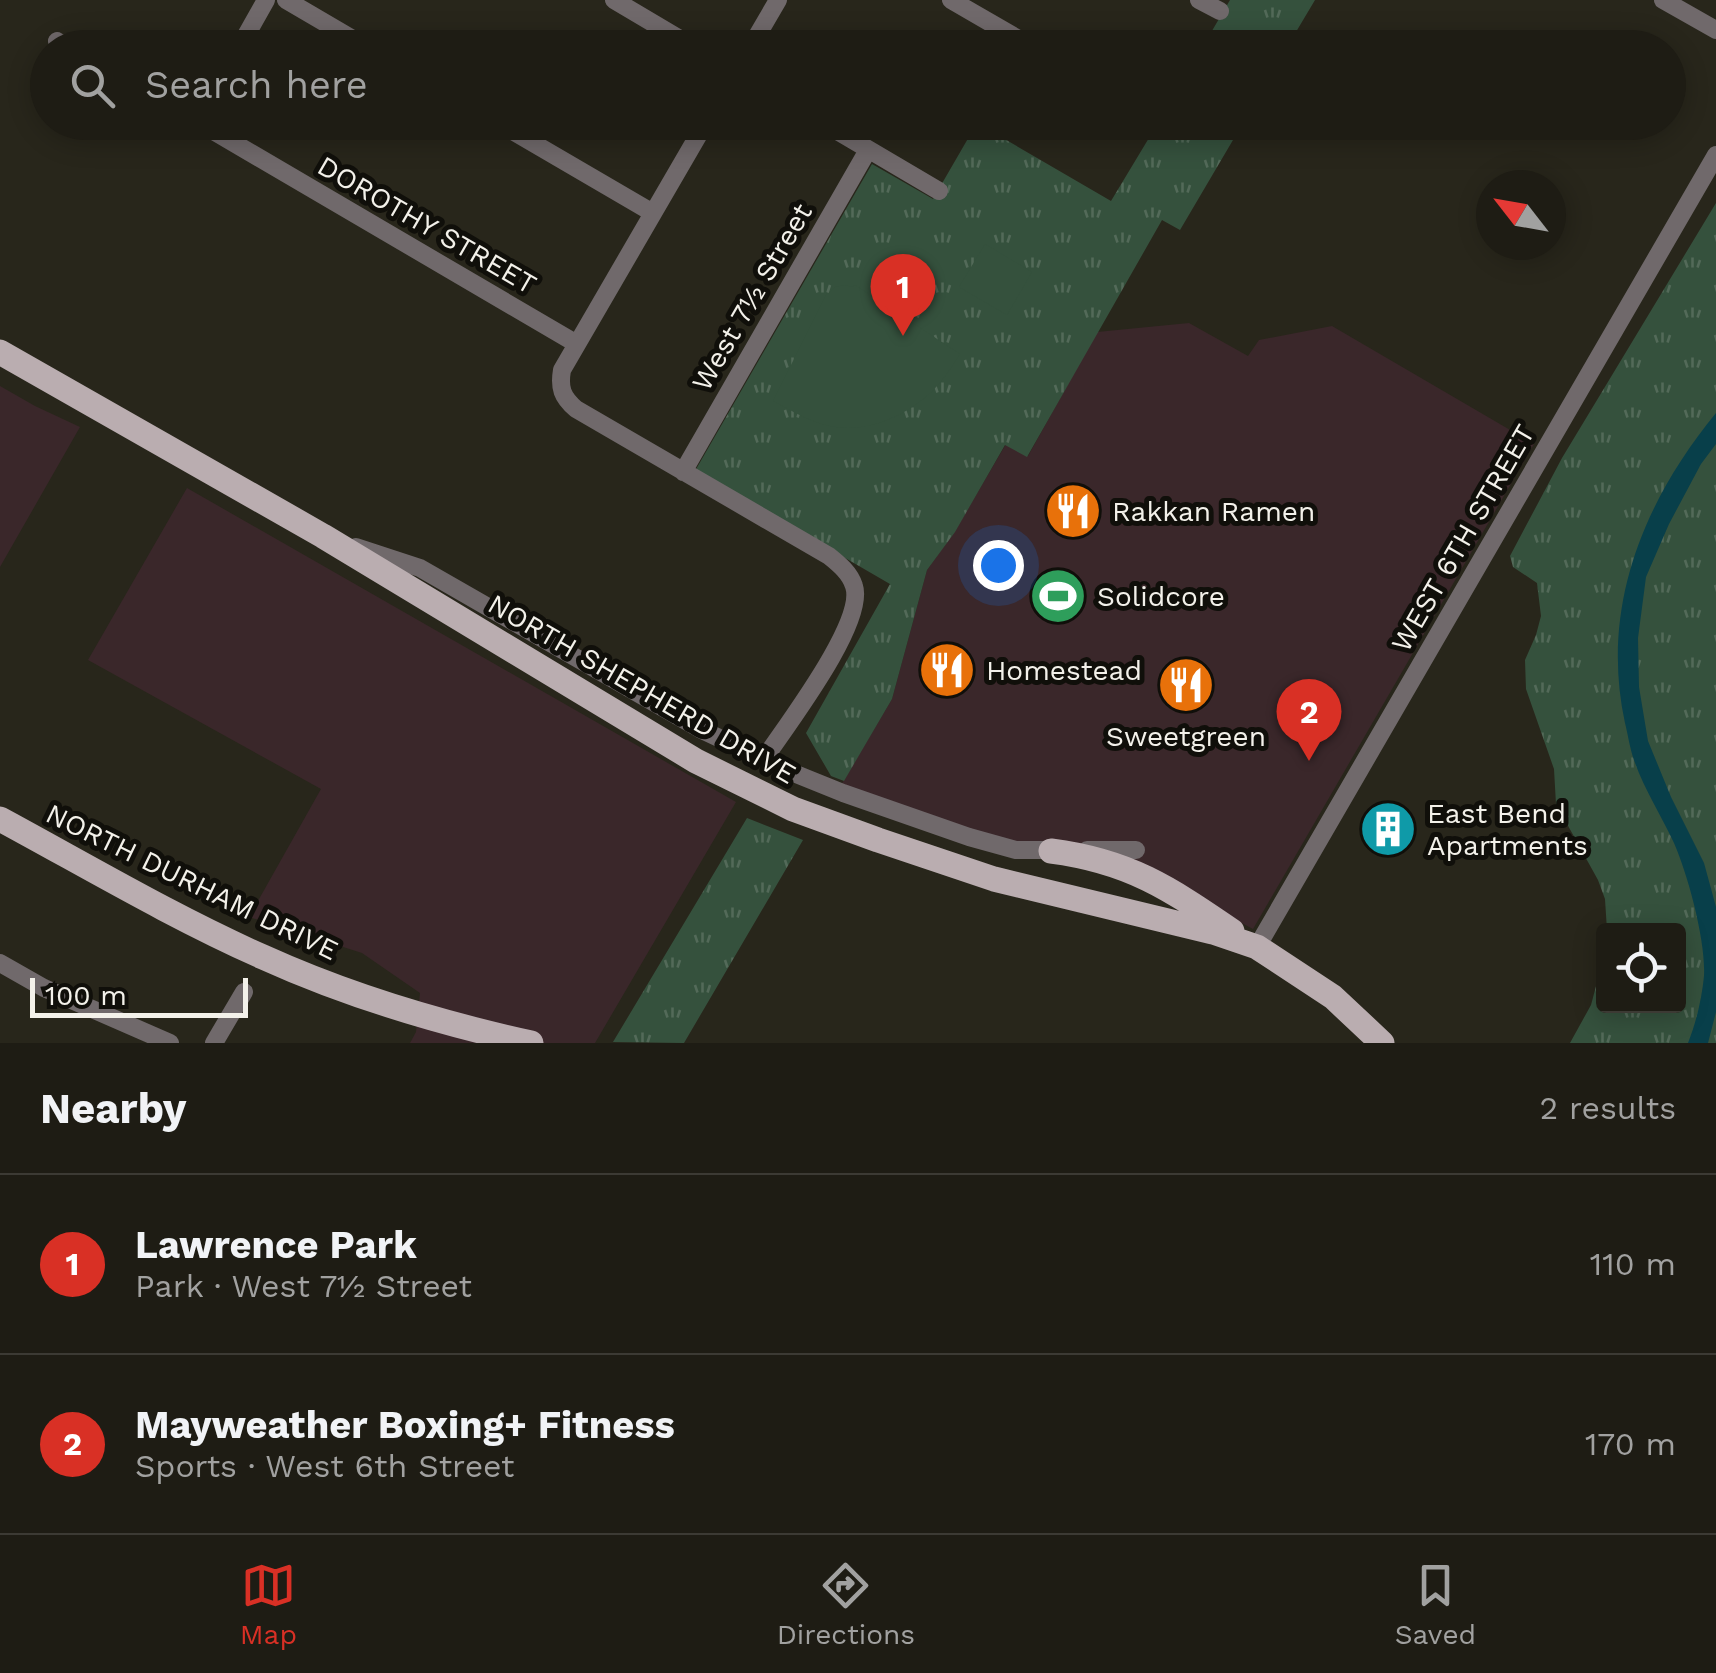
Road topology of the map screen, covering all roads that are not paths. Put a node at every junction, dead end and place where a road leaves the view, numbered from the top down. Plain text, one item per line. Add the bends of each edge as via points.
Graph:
1 (266, 0) edge
2 (286, 0) edge
3 (614, 0) edge
4 (778, 0) edge
5 (951, 0) edge
6 (1199, 0) edge
7 (1663, 0) edge
8 (1220, 11) dead end
9 (249, 30) edge
10 (337, 30) edge
11 (665, 30) edge
12 (760, 30) edge
13 (1003, 30) edge
14 (1716, 30) edge
15 (229, 140) edge
16 (529, 140) edge
17 (696, 140) edge
18 (852, 140) edge
19 (868, 150) junction
20 (1716, 155) edge
21 (939, 191) dead end
22 (653, 213) junction
23 (577, 344) junction
24 (0, 352) edge
25 (683, 472) junction
26 (323, 536) junction
27 (764, 759) junction
28 (0, 819) edge
29 (1051, 850) junction
30 (1136, 850) dead end
31 (1257, 947) junction
32 (0, 963) edge
33 (244, 992) dead end
34 (170, 1043) edge
35 (214, 1043) edge
36 (532, 1043) edge
37 (1382, 1043) edge

1 - 9 street
2 - 10 street
3 - 11 street
4 - 12 street
5 - 13 street
6 - 8 street
7 - 14 street
15 - 23 street, DOROTHY STREET
16 - 22 street
17 - 22 street
18 - 19 street
19 - 21 street
19 - 25 street, West 7½ Street
20 - 31 street, WEST 6TH STREET
22 - 23 street
23 - 25 street via 562,370 564,397
24 - 26 main road, NORTH SHEPHERD DRIVE
25 - 27 street via 840,564 856,588 848,628
26 - 27 street, NORTH SHEPHERD DRIVE via 420,568
26 - 31 main road, NORTH SHEPHERD DRIVE via 696,760 793,808 994,878
27 - 29 street, NORTH SHEPHERD DRIVE via 969,837 1016,850
28 - 36 main road, NORTH DURHAM DRIVE via 263,958 352,993
29 - 30 street, NORTH SHEPHERD DRIVE
29 - 31 main road via 1149,878
31 - 37 main road, NORTH SHEPHERD DRIVE via 1333,996
32 - 34 street
33 - 35 street

